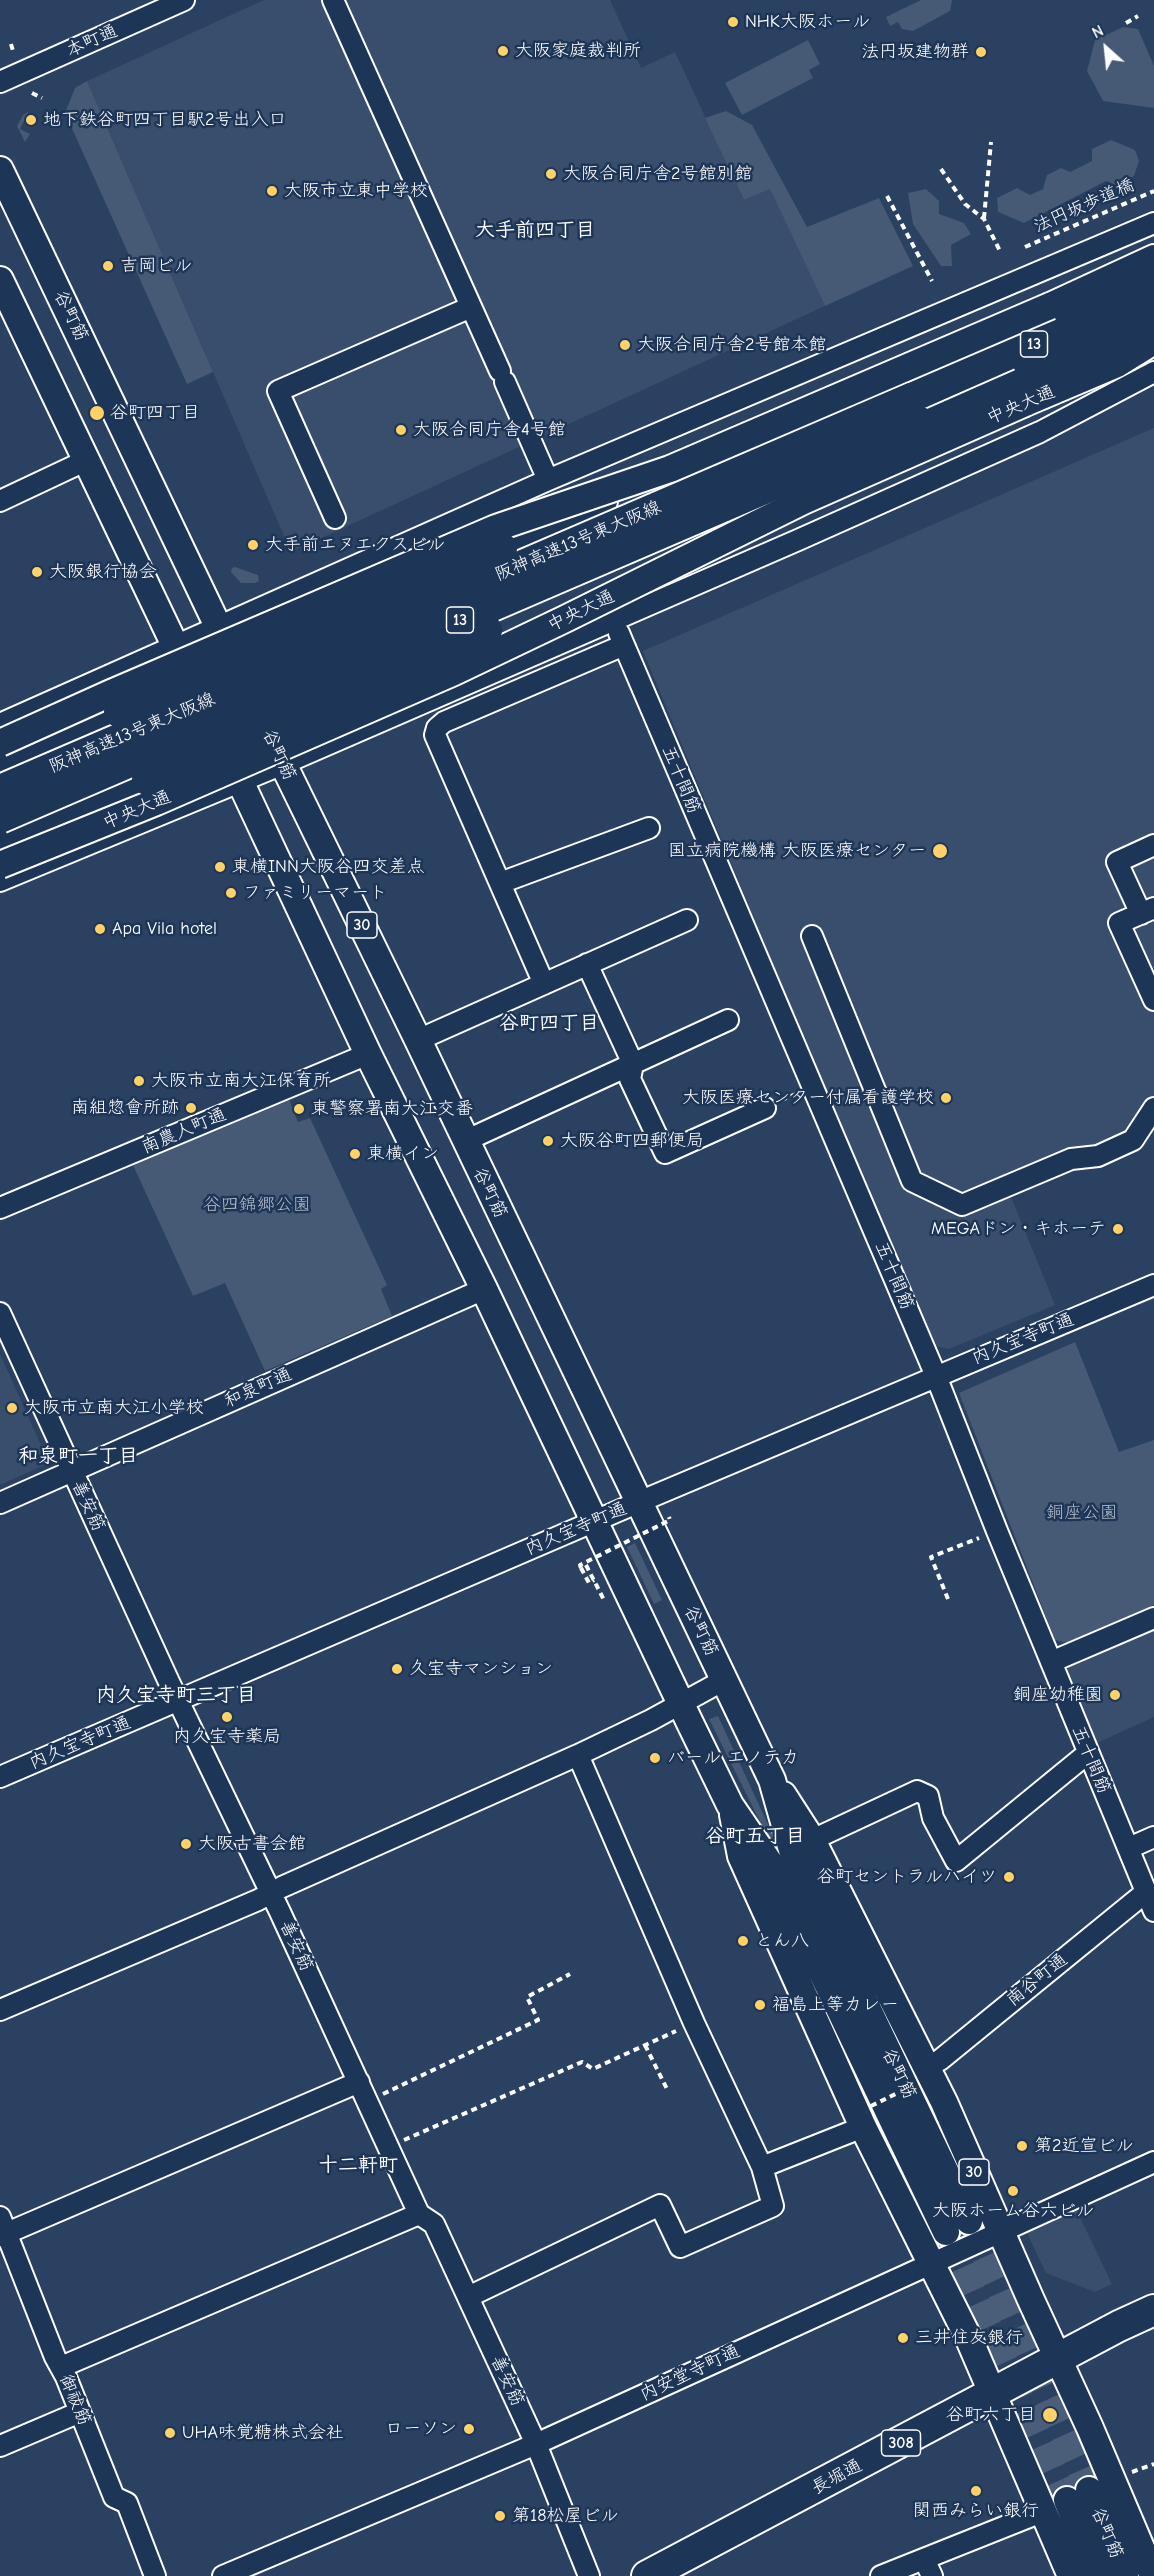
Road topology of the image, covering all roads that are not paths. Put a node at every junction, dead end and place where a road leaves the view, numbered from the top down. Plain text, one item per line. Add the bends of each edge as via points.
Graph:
1 (184, 0) edge
2 (333, 0) edge
3 (0, 81) edge
4 (0, 170) edge
5 (1154, 223) edge
6 (1154, 258) edge
7 (0, 280) edge
8 (1154, 286) edge
9 (471, 307) junction
10 (1154, 315) edge
11 (8, 318) edge
12 (1154, 329) edge
13 (1154, 341) edge
14 (1154, 372) edge
15 (1023, 394) junction
16 (87, 460) junction
17 (670, 469) junction
18 (548, 480) junction
19 (0, 501) edge
20 (335, 518) dead end
21 (614, 620) junction
22 (219, 626) junction
23 (624, 645) junction
24 (176, 646) junction
25 (0, 724) edge
26 (0, 743) edge
27 (283, 764) junction
28 (0, 768) edge
29 (240, 781) junction
30 (0, 790) edge
31 (0, 818) edge
32 (649, 828) dead end
33 (0, 839) edge
34 (1154, 845) edge
35 (0, 865) edge
36 (0, 881) edge
37 (500, 883) junction
38 (1148, 911) edge
39 (687, 920) dead end
40 (812, 936) dead end
41 (587, 964) junction
42 (544, 984) junction
43 (1154, 1000) edge
44 (728, 1020) dead end
45 (418, 1040) junction
46 (368, 1054) junction
47 (633, 1064) junction
48 (765, 1108) road end
49 (1154, 1108) edge
50 (465, 1141) junction
51 (0, 1208) edge
52 (1154, 1285) edge
53 (484, 1289) junction
54 (0, 1313) edge
55 (936, 1376) junction
56 (72, 1470) junction
57 (639, 1502) junction
58 (0, 1503) edge
59 (594, 1521) junction
60 (1154, 1618) edge
61 (1051, 1662) junction
62 (724, 1680) junction
63 (179, 1701) junction
64 (680, 1703) junction
65 (1088, 1753) junction
66 (578, 1755) junction
67 (0, 1777) edge
68 (772, 1780) junction
69 (730, 1805) junction
70 (1154, 1837) edge
71 (812, 1840) junction
72 (1129, 1848) junction
73 (1146, 1892) junction
74 (270, 1893) junction
75 (1154, 1911) edge
76 (0, 2010) edge
77 (921, 2075) junction
78 (359, 2082) junction
79 (867, 2116) junction
80 (1154, 2162) edge
81 (762, 2167) junction
82 (420, 2214) junction
83 (969, 2221) tunnel mouth
84 (2, 2229) edge
85 (1000, 2231) junction
86 (946, 2232) tunnel mouth
87 (931, 2264) junction
88 (468, 2297) junction
89 (1154, 2310) edge
90 (1058, 2360) junction
91 (61, 2367) junction
92 (993, 2394) junction
93 (80, 2412) junction
94 (536, 2444) junction
95 (0, 2446) edge
96 (1044, 2511) junction
97 (928, 2567) edge
98 (155, 2576) edge
99 (223, 2576) edge
100 (589, 2576) edge
101 (647, 2576) edge
102 (881, 2576) edge
103 (1071, 2576) edge
104 (1098, 2576) edge
105 (1125, 2576) edge
106 (1153, 2576) edge

1 - 3 street, 本町通
2 - 9 street
4 - 22 main road, 谷町筋 / 30
5 - 18 street
6 - 17 main road, bridge
7 - 11 main road, 谷町筋
8 - 30 highway, 阪神高速13号東大阪線 / 13, bridge via 982,367
9 - 18 street
9 - 20 street via 278,391
10 - 31 highway, 阪神高速13号東大阪線 / 13, bridge via 991,392
11 - 16 main road, 谷町筋
12 - 15 highway via 1111,343
13 - 15 main road, 中央大通 via 1117,364
14 - 21 street, 中央大通 via 1040,432
15 - 33 highway, bridge via 739,508 456,644 147,780
15 - 35 main road, 中央大通, bridge via 443,676 156,802
16 - 19 street
16 - 24 main road, 谷町筋
17 - 26 main road, bridge via 496,528
17 - 28 highway, bridge via 502,548 119,712
18 - 22 street
21 - 23 street, 五十間筋
21 - 27 street, 中央大通
22 - 24 street
22 - 27 main road, 谷町筋 / 30
23 - 37 street via 437,728 437,740
23 - 55 street, 五十間筋
24 - 25 street
24 - 29 main road, 谷町筋
27 - 29 street, 中央大通
27 - 45 main road, 谷町筋 / 30
29 - 36 street, 中央大通
29 - 46 main road, 谷町筋
32 - 37 street
34 - 38 street via 1117,862
37 - 42 street
38 - 43 street via 1119,923
39 - 41 street
40 - 49 street via 912,1181 962,1205 1071,1159 1098,1156 1133,1140
41 - 42 street
41 - 47 street
42 - 45 street
44 - 47 street
45 - 50 main road, 谷町筋 / 30
46 - 51 street, 南農人町通
46 - 53 main road, 谷町筋
47 - 48 street via 630,1079 665,1153
47 - 50 street
50 - 57 main road, 谷町筋 / 30
52 - 55 street, 内久宝寺町通
53 - 56 street, 和泉町通
53 - 59 main road, 谷町筋
54 - 56 street, 善安筋
55 - 57 street, 内久宝寺町通
55 - 61 street, 五十間筋
56 - 58 street, 和泉町通
56 - 63 street, 善安筋
57 - 59 street, 内久宝寺町通
57 - 62 main road, 谷町筋 / 30
59 - 63 street, 内久宝寺町通
59 - 64 main road, 谷町筋
60 - 61 street
61 - 65 street, 五十間筋
62 - 64 street
62 - 68 main road, 谷町筋 / 30
63 - 67 street, 内久宝寺町通
63 - 74 street, 善安筋
64 - 66 street
64 - 69 main road, 谷町筋
65 - 71 street via 956,1861 933,1818 928,1796 917,1791
65 - 72 street, 五十間筋
66 - 74 street
66 - 81 street via 694,2023
68 - 71 main road, 30
68 - 83 main road, 谷町筋 / 30 via 792,1850
69 - 79 main road via 741,1856
69 - 86 main road, 谷町筋 via 769,1862
70 - 72 street
71 - 77 main road, 30
72 - 73 street, 五十間筋
73 - 75 street, 五十間筋
73 - 77 street, 南谷町通
74 - 76 street
74 - 78 street, 善安筋
77 - 85 main road, 30
78 - 82 street, 善安筋
78 - 84 street
79 - 81 street
79 - 87 main road
80 - 85 street, 内安堂寺町通
81 - 88 street via 773,2206 680,2247 660,2205
82 - 88 street, 善安筋 via 434,2224
82 - 91 street
84 - 91 street, 御祓筋
85 - 87 street, 内安堂寺町通
85 - 90 main road, 30
87 - 92 main road
87 - 94 street, 内安堂寺町通
88 - 94 street, 善安筋
89 - 90 highway, 長堀通 / 308
90 - 92 highway, 長堀通 / 308
90 - 106 main road, 30
91 - 93 street, 御祓筋
92 - 96 main road
92 - 101 highway, 長堀通 / 308
93 - 95 street
93 - 98 street, 御祓筋 via 114,2497 127,2503
94 - 99 street, 内安堂寺町通
94 - 100 street, 善安筋
96 - 97 street
96 - 103 main road
97 - 102 street
104 - 105 main road, 谷町筋 via 1078,2495

